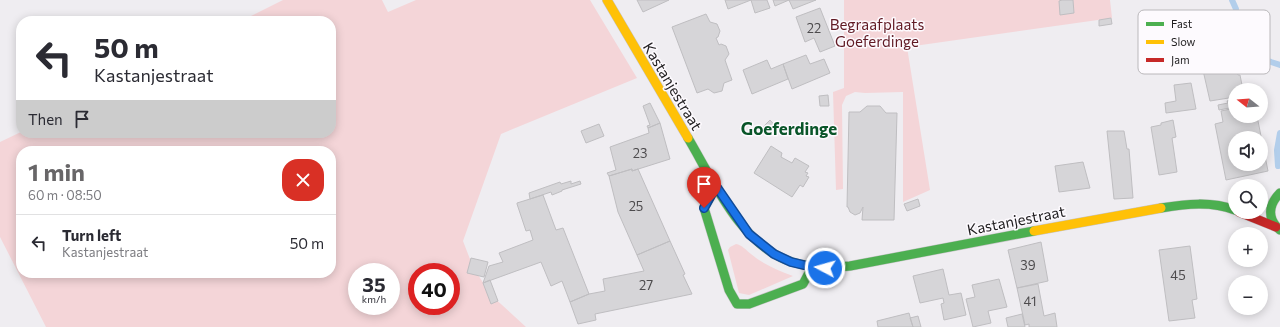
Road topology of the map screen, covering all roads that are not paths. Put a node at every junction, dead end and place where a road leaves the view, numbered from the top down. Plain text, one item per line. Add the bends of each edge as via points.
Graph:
1 (606, 0) edge
2 (716, 186) junction
3 (1275, 195) edge
4 (1226, 205) edge
5 (1254, 219) edge
6 (1278, 228) edge
7 (812, 267) junction

1 - 2 street, Kastanjestraat
2 - 7 street, Kastanjestraat via 749,234 774,254 791,262
2 - 7 street via 704,208 729,290 737,304 749,304 803,284
3 - 6 street via 1269,211
4 - 7 street, Kastanjestraat via 1192,203 1150,209 850,266
5 - 6 street

